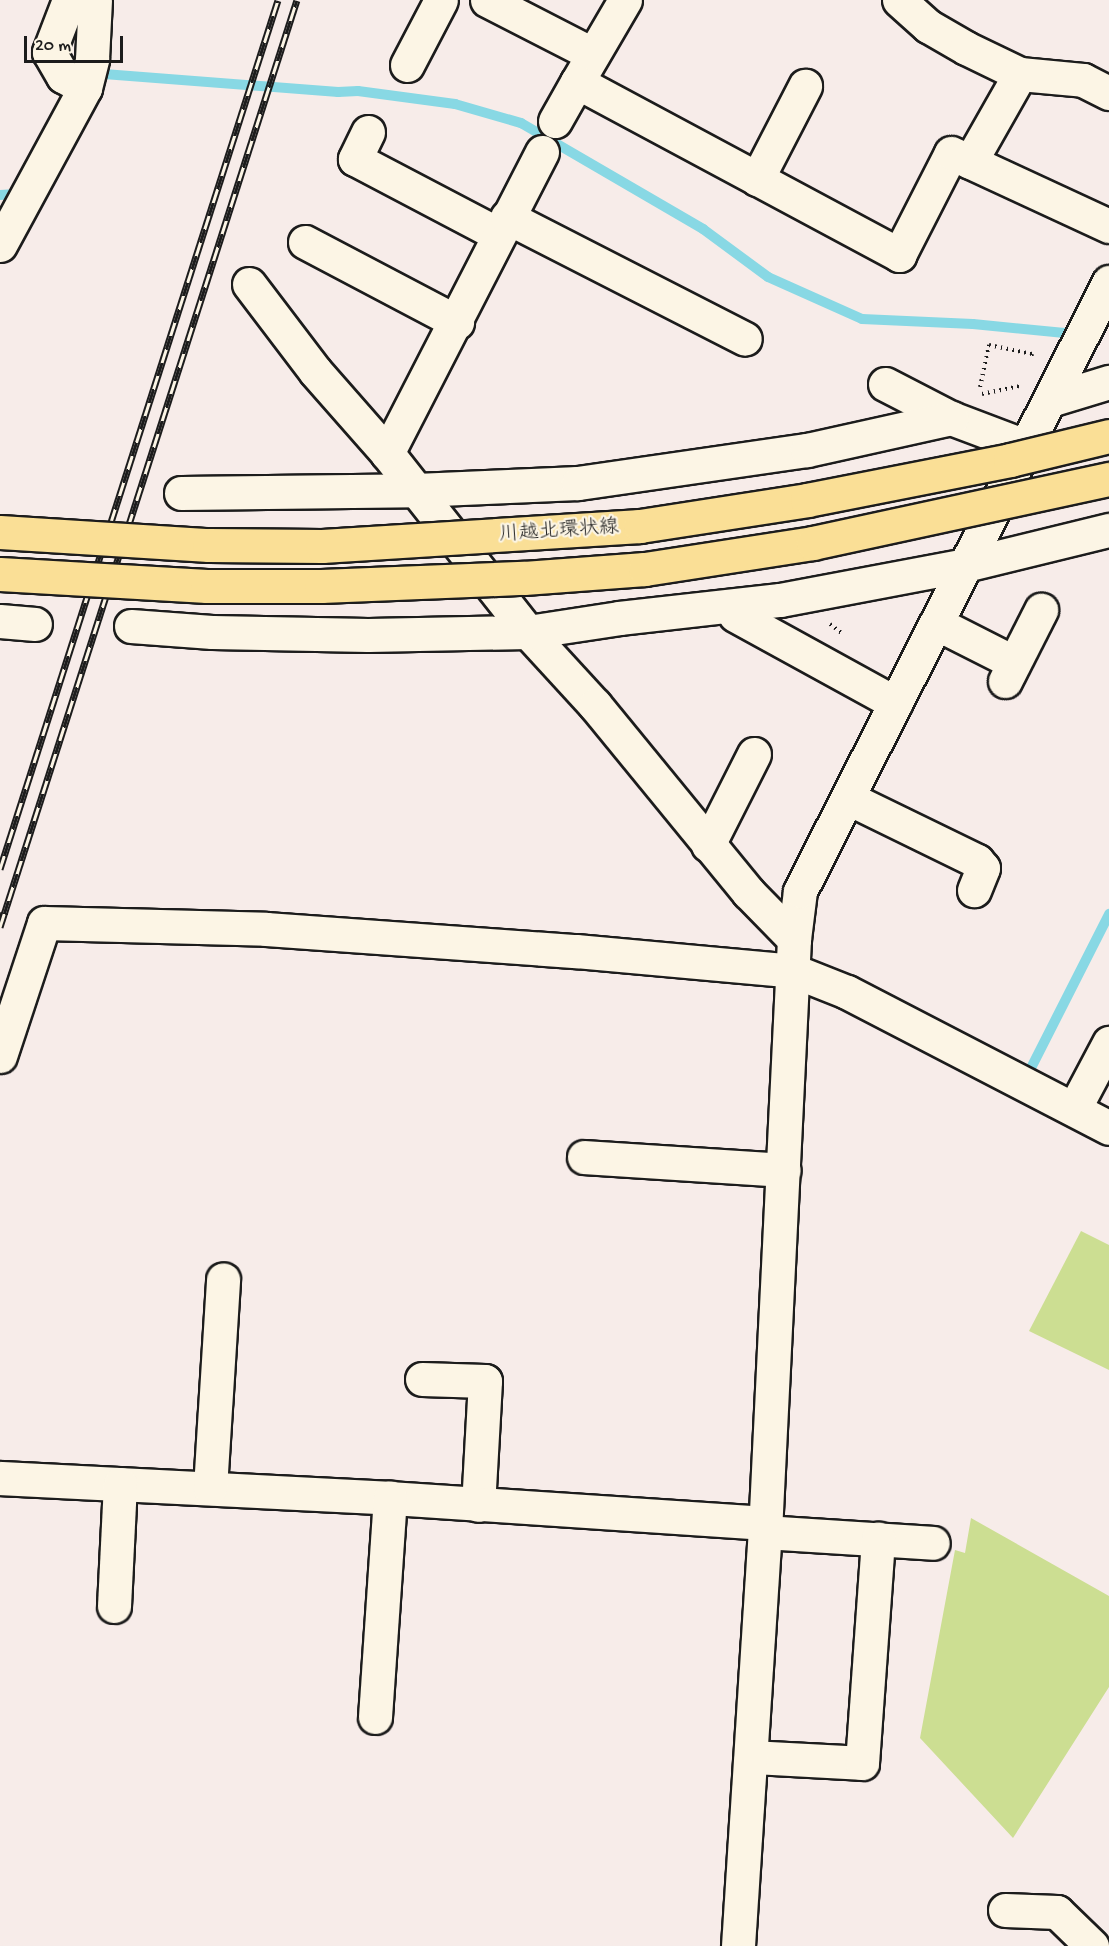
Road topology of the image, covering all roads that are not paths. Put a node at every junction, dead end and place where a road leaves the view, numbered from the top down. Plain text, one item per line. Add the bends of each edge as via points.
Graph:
1 (69, 0) edge
2 (95, 0) edge
3 (441, 0) edge
4 (487, 0) edge
5 (625, 0) edge
6 (899, 0) edge
7 (408, 65) dead end
8 (585, 68) junction
9 (1020, 74) junction
10 (806, 86) dead end
11 (85, 88) junction
12 (1109, 93) edge
13 (555, 121) dead end
14 (369, 132) dead end
15 (542, 152) dead end
16 (970, 162) junction
17 (757, 179) junction
18 (503, 226) junction
19 (1109, 226) edge
20 (305, 242) dead end
21 (0, 245) edge
22 (1109, 282) edge
23 (249, 284) dead end
24 (457, 321) junction
25 (745, 339) dead end
26 (1109, 382) edge
27 (885, 384) dead end
28 (1038, 392) junction
29 (951, 418) junction
30 (1109, 436) edge
31 (1026, 446) junction
32 (387, 453) junction
33 (1109, 480) edge
34 (416, 490) junction
35 (181, 493) dead end
36 (1109, 530) edge
37 (0, 532) edge
38 (965, 565) junction
39 (0, 574) edge
40 (1041, 610) dead end
41 (735, 615) dead end
42 (0, 621) edge
43 (936, 623) junction
44 (35, 624) dead end
45 (131, 626) dead end
46 (528, 632) junction
47 (895, 703) junction
48 (753, 754) dead end
49 (848, 798) junction
50 (708, 845) junction
51 (974, 890) dead end
52 (794, 955) junction
53 (1109, 1043) edge
54 (0, 1056) edge
55 (1074, 1109) junction
56 (1109, 1128) edge
57 (584, 1157) dead end
58 (784, 1170) junction
59 (223, 1279) dead end
60 (422, 1379) dead end
61 (0, 1478) edge
62 (120, 1484) junction
63 (210, 1488) junction
64 (390, 1498) junction
65 (478, 1505) junction
66 (764, 1527) junction
67 (878, 1539) junction
68 (933, 1543) dead end
69 (114, 1606) dead end
70 (375, 1717) dead end
71 (752, 1757) junction
72 (1005, 1910) dead end
73 (738, 1946) edge
74 (1092, 1946) edge

1 - 11 street via 49,52 63,76
2 - 11 street via 92,59
3 - 7 street
4 - 8 street
5 - 8 street
6 - 9 street via 928,26
8 - 13 street
8 - 17 street
9 - 12 street via 1083,80
9 - 16 street
10 - 17 street
11 - 21 street
14 - 18 street via 355,159
15 - 18 street
16 - 17 street via 951,153 899,255
16 - 19 street
18 - 24 street
18 - 25 street
20 - 24 street
22 - 28 street
23 - 32 street via 315,370
24 - 32 street
26 - 28 street
27 - 29 street
28 - 31 street
29 - 31 street
29 - 34 street via 807,450 590,482
30 - 37 main road, 川越北環状線, bridge via 807,500 640,526 322,546 209,545
31 - 38 street
32 - 34 street
33 - 39 main road, bridge via 813,543 645,569 524,579 321,586 207,586
34 - 35 street
34 - 46 street
36 - 38 street
38 - 43 street
38 - 46 street via 780,600
40 - 43 street via 1008,672
41 - 47 street
42 - 44 street
43 - 47 street
45 - 46 street via 368,635
46 - 50 street via 595,705
47 - 49 street
48 - 50 street
49 - 51 street via 977,861 983,868
49 - 52 street via 800,891
50 - 52 street
52 - 54 street via 576,951 266,929 44,923
52 - 55 street via 847,992
52 - 58 street
53 - 55 street
55 - 56 street
57 - 58 street
58 - 66 street
59 - 63 street
60 - 65 street via 484,1381
61 - 62 street
62 - 63 street
62 - 69 street
63 - 64 street
64 - 65 street
64 - 70 street
65 - 66 street via 592,1510
66 - 67 street
66 - 71 street
67 - 68 street
67 - 71 street via 862,1763
71 - 73 street
72 - 74 street via 1058,1912

